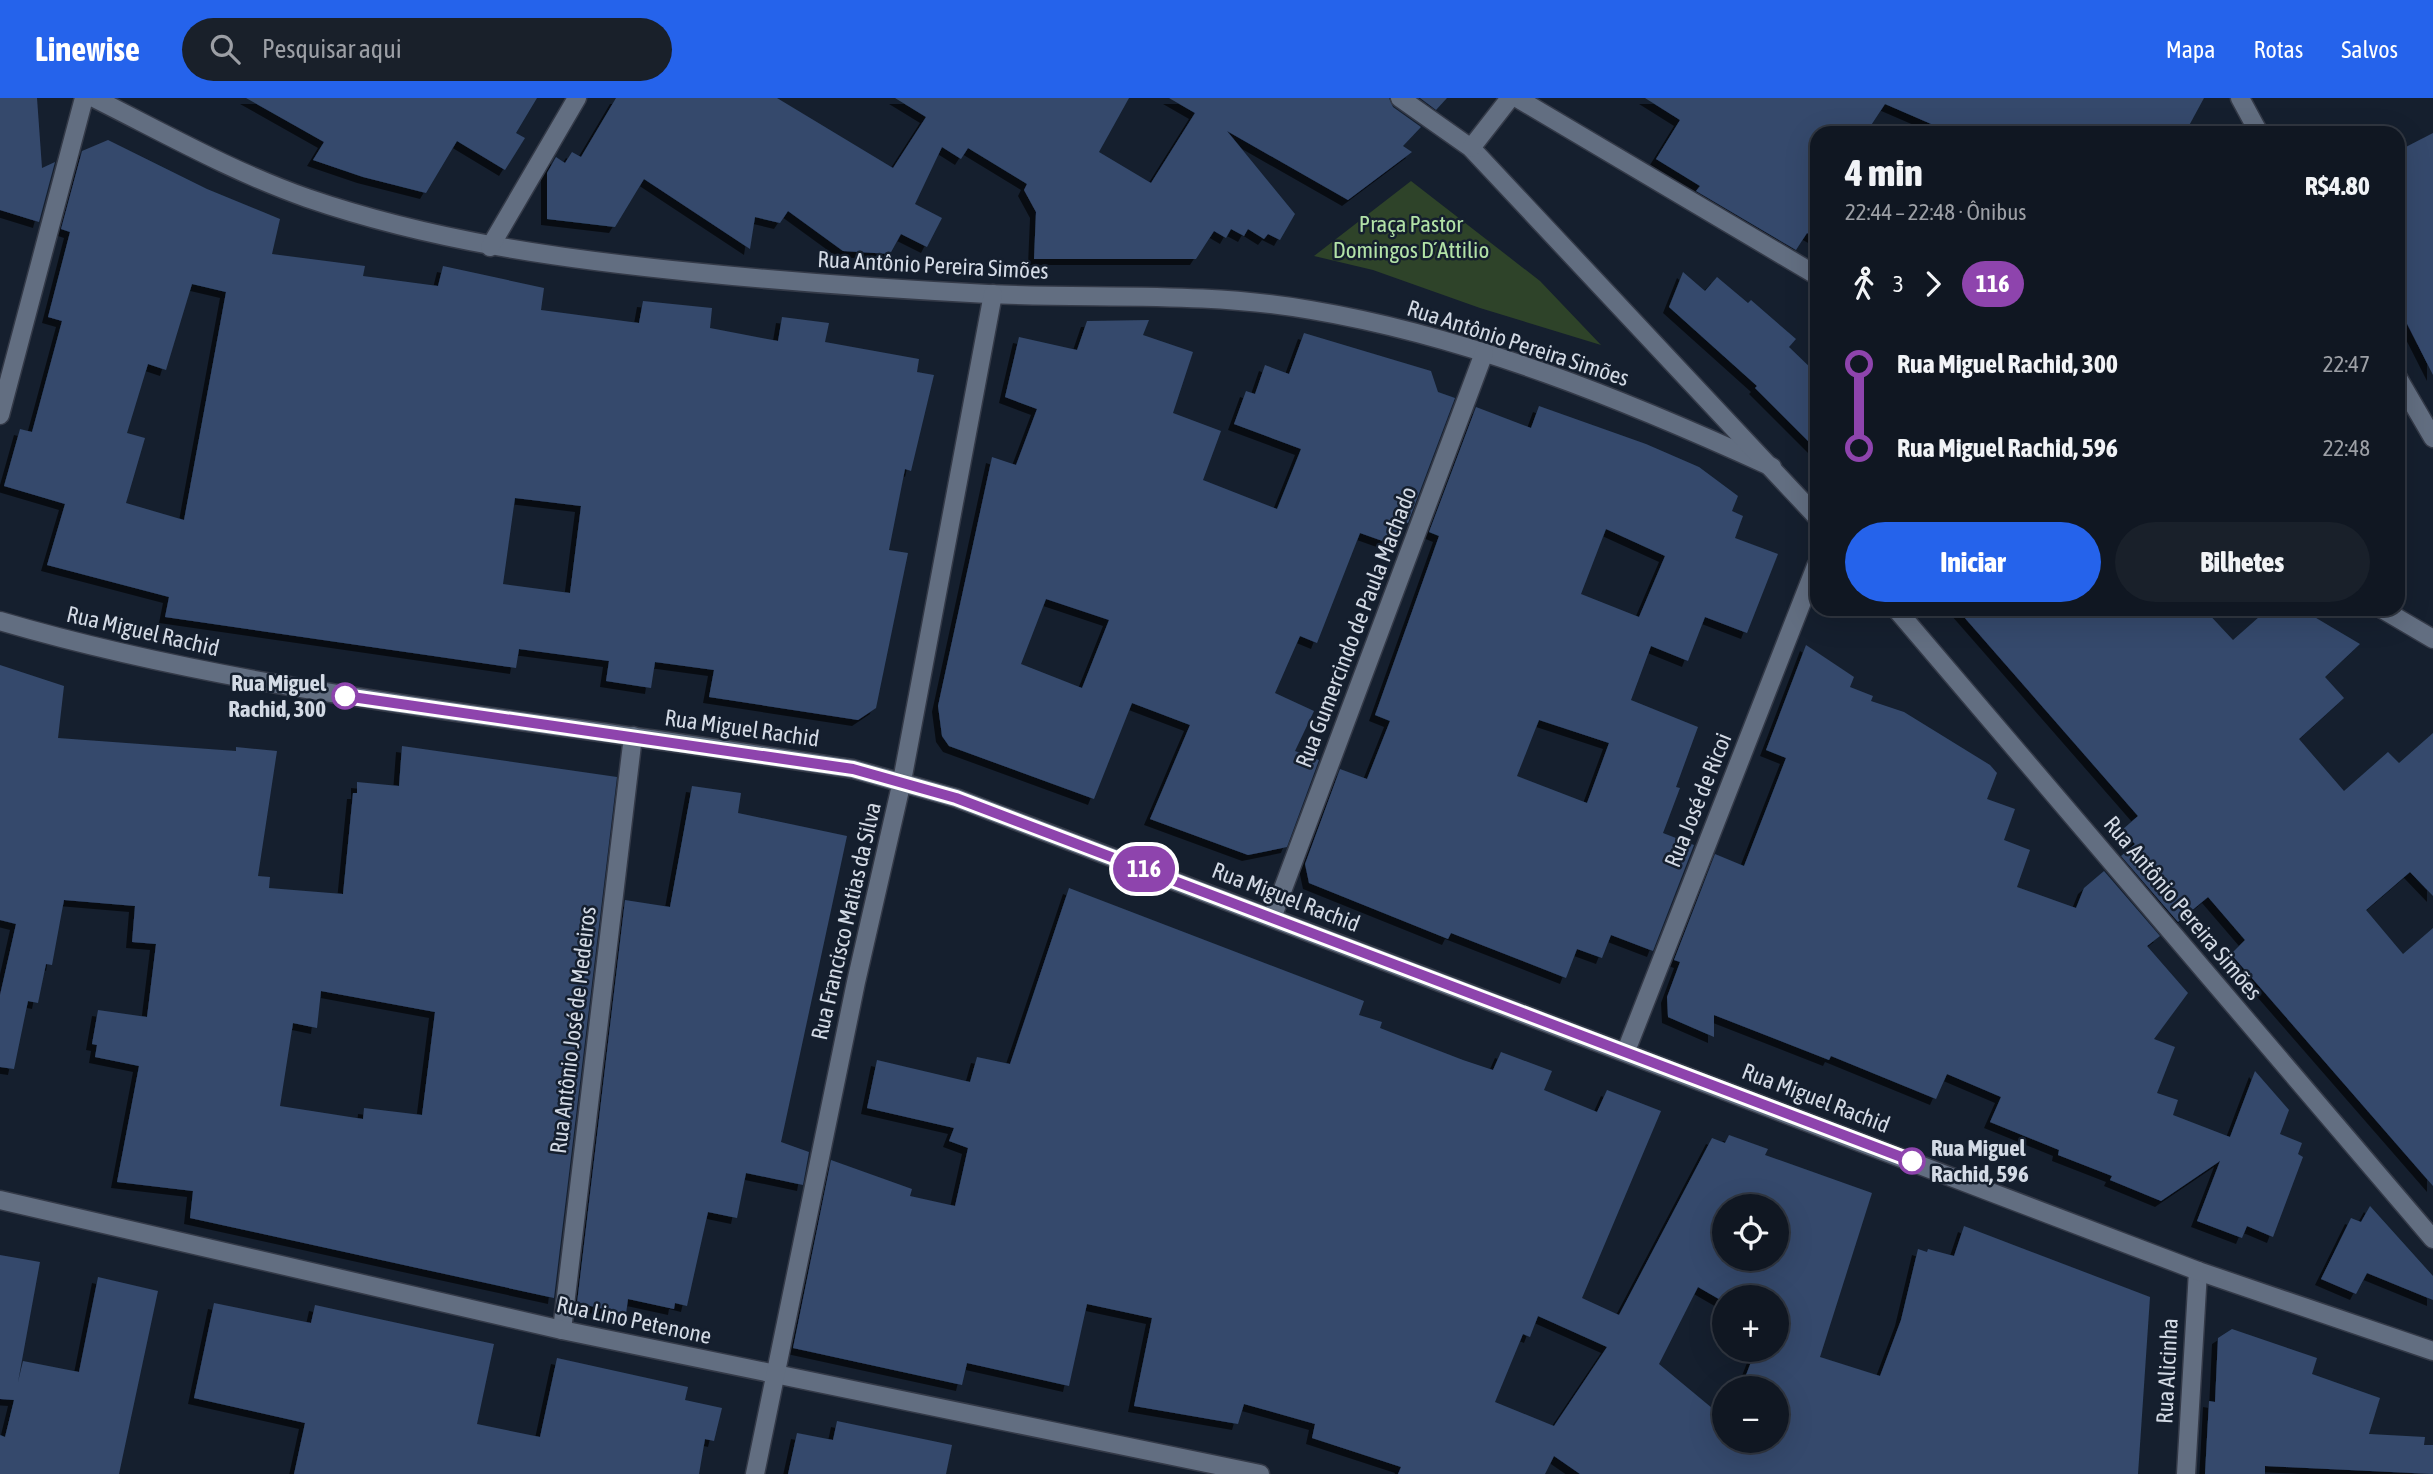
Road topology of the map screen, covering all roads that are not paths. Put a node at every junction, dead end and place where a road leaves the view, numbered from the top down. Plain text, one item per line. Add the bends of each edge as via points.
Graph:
1 (84, 98) edge
2 (94, 98) edge
3 (577, 98) edge
4 (1400, 98) edge
5 (1510, 98) edge
6 (1517, 98) edge
7 (2243, 99) edge
8 (2256, 126) edge
9 (1471, 148) junction
10 (490, 247) junction
11 (1810, 271) edge
12 (993, 295) junction
13 (1484, 353) junction
14 (2405, 390) edge
15 (0, 415) edge
16 (2433, 438) edge
17 (1772, 467) junction
18 (1810, 509) edge
19 (1810, 581) edge
20 (1902, 616) edge
21 (2394, 616) edge
22 (0, 621) edge
23 (2433, 639) edge
24 (633, 736) junction
25 (902, 782) junction
26 (1272, 918) junction
27 (1626, 1051) junction
28 (0, 1200) edge
29 (2433, 1239) edge
30 (2198, 1271) junction
31 (562, 1330) junction
32 (2433, 1351) edge
33 (776, 1375) junction
34 (755, 1474) edge
35 (1260, 1474) edge
36 (2186, 1474) edge

1 - 15 street
2 - 10 street, Rua Antônio Pereira Simões via 208,157 307,198
3 - 10 street
4 - 9 street, Rua Antônio Pereira Simões
5 - 9 street
6 - 11 street
7 - 8 street
9 - 17 street, Rua Antônio Pereira Simões
10 - 12 street, Rua Antônio Pereira Simões via 788,282
12 - 13 street, Rua Antônio Pereira Simões via 1228,299 1323,312
12 - 25 street, Rua Francisco Matias da Silva
13 - 17 street, Rua Antônio Pereira Simões via 1685,427
13 - 26 street, Rua Gumercindo de Paula Machado
14 - 16 street
17 - 18 street, Rua Antônio Pereira Simões
19 - 27 street, Rua José de Ricoi
20 - 29 street, Rua Antônio Pereira Simões
21 - 23 street
22 - 24 street, Rua Miguel Rachid via 90,647 225,675 393,704
24 - 25 street, Rua Miguel Rachid via 853,769
24 - 31 street, Rua Antônio José de Medeiros
25 - 26 street, Rua Miguel Rachid via 956,798
25 - 33 street, Rua Francisco Matias da Silva
26 - 27 street, Rua Miguel Rachid
27 - 30 street, Rua Miguel Rachid
28 - 31 street, Rua Lino Petenone
30 - 32 street, Rua Miguel Rachid
30 - 36 street, Rua Alicinha
31 - 33 street, Rua Lino Petenone
33 - 34 street, Rua Francisco Matias da Silva
33 - 35 street, Rua Lino Petenone

